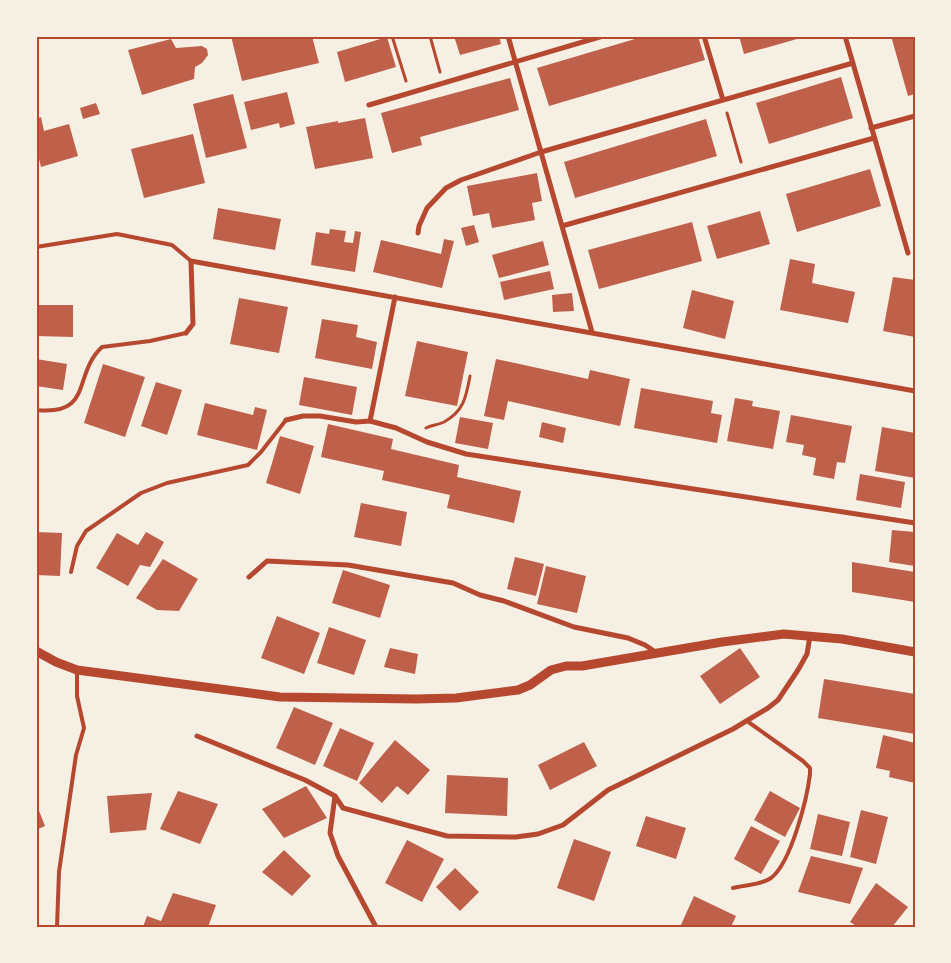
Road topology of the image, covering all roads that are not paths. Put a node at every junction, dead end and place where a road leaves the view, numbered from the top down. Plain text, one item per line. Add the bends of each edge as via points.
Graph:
1 (508, 36) edge
2 (603, 36) edge
3 (704, 36) edge
4 (845, 36) edge
5 (516, 63) junction
6 (853, 63) junction
7 (724, 100) junction
8 (369, 105) dead end
9 (915, 116) edge
10 (871, 128) junction
11 (874, 138) junction
12 (541, 152) junction
13 (562, 226) junction
14 (418, 233) dead end
15 (36, 247) edge
16 (908, 253) dead end
17 (191, 262) junction
18 (395, 297) junction
19 (592, 332) junction
20 (186, 333) joint
21 (915, 390) edge
22 (36, 410) edge
23 (286, 420) joint
24 (370, 421) junction
25 (915, 523) edge
26 (71, 572) dead end
27 (249, 577) dead end
28 (810, 636) junction
29 (36, 651) edge
30 (915, 652) edge
31 (657, 653) junction
32 (77, 670) junction
33 (748, 721) junction
34 (198, 736) dead end
35 (335, 796) junction
36 (733, 888) dead end
37 (57, 927) edge
38 (376, 927) edge

1 - 5 street
2 - 5 street
3 - 7 street
4 - 6 street
5 - 8 street
5 - 12 street
6 - 7 street
6 - 10 street
7 - 12 street
9 - 10 street
10 - 11 street
11 - 13 street
11 - 16 street
12 - 13 street
12 - 14 street via 446,188 427,208
13 - 19 street
15 - 17 lane via 117,234 172,245
17 - 18 street
17 - 20 street via 193,324
18 - 19 street
18 - 24 street
19 - 21 street
20 - 22 lane via 102,347 89,363 76,398 66,409
23 - 24 street via 320,416
23 - 26 lane via 248,465 167,483 141,494 86,531 77,546
24 - 25 street via 466,454
27 - 31 street via 267,561 348,565 422,577 504,601 574,627 628,638
28 - 30 street
28 - 31 street via 784,634
28 - 33 street via 807,654 778,700
29 - 32 street
31 - 32 street via 566,666 551,670 518,690 456,698 280,697
32 - 37 lane via 77,696 84,728 76,755 59,872
33 - 35 street via 608,790 563,825 538,834 516,837 447,836 343,808
33 - 36 lane via 803,761 810,768 810,774 801,818 777,871 770,879
34 - 35 street via 305,780
35 - 38 street via 330,833 338,856

